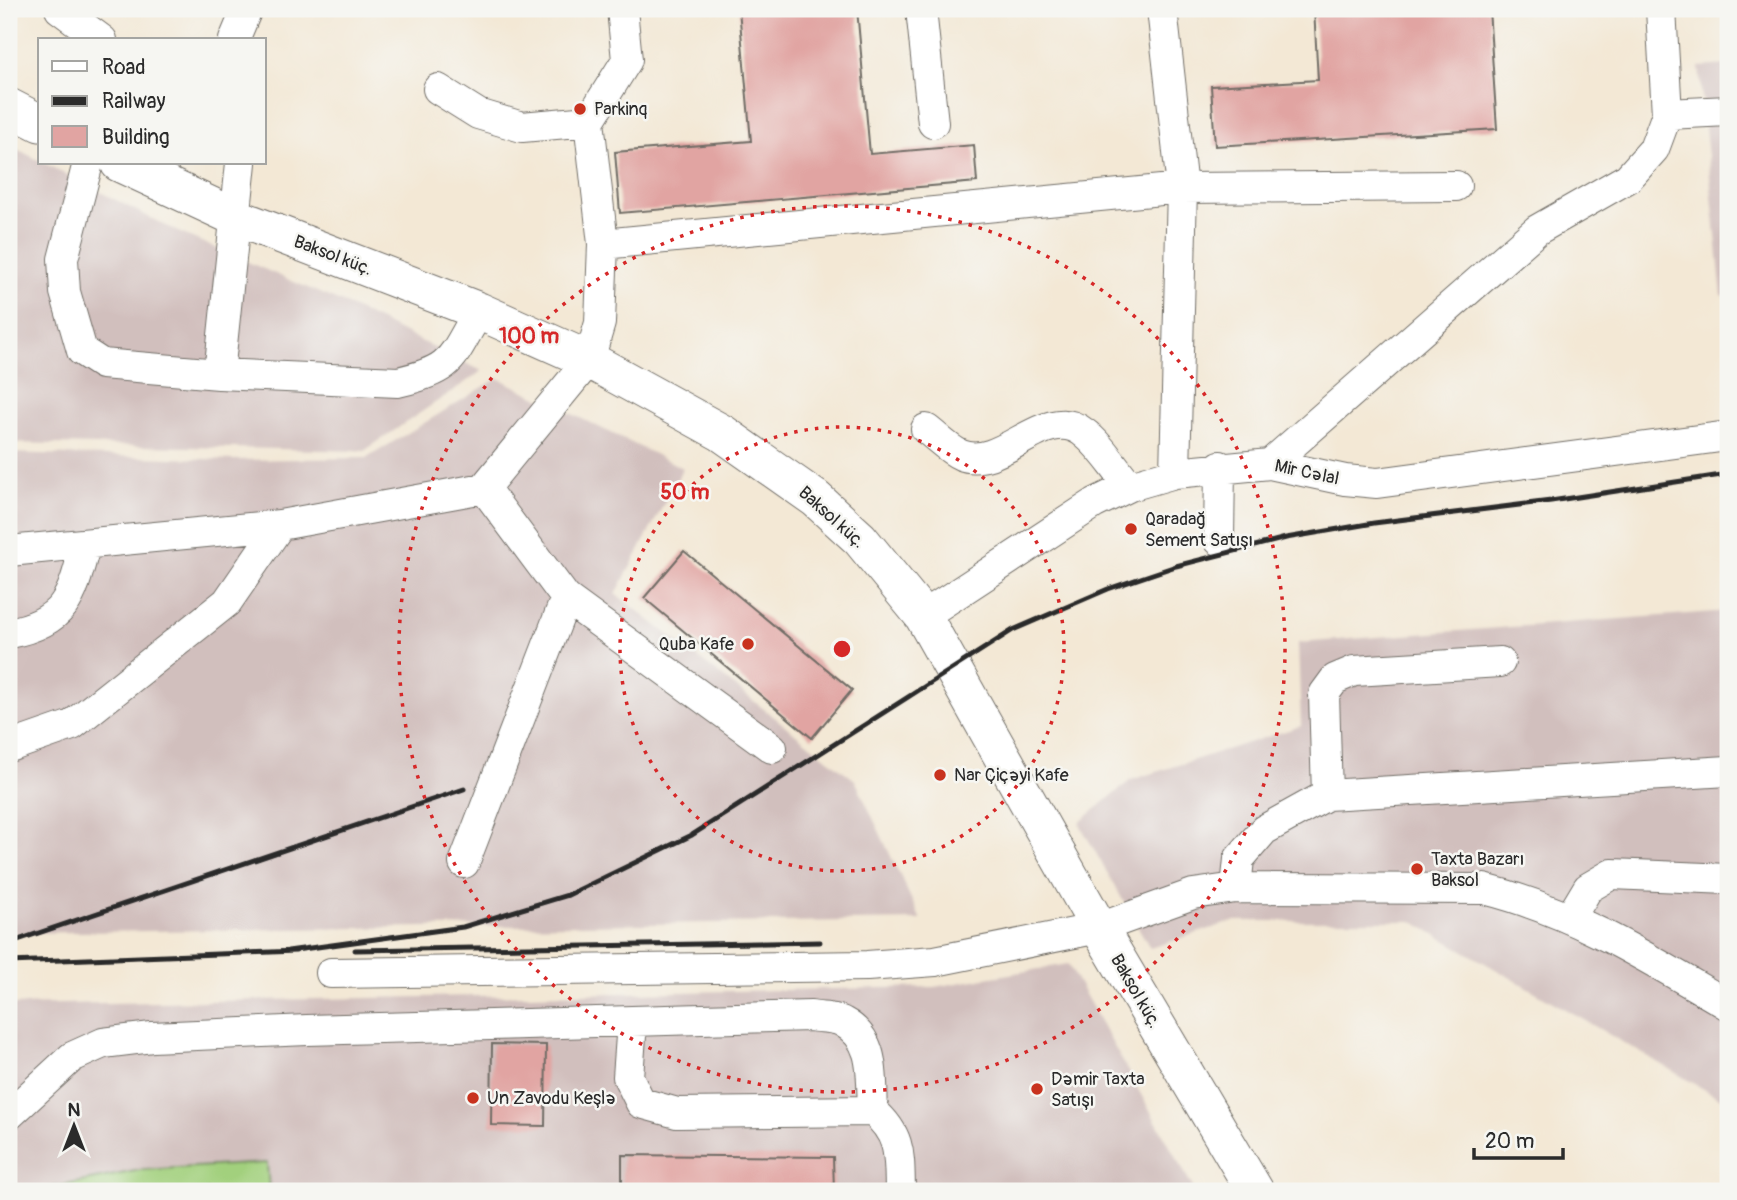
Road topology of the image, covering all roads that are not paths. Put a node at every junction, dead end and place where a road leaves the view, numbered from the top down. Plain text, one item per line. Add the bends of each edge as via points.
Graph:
1 (60, 9) edge
2 (247, 9) edge
3 (622, 9) edge
4 (920, 9) edge
5 (1163, 9) edge
6 (1661, 9) edge
7 (99, 38) edge
8 (235, 38) edge
9 (438, 89) dead end
10 (9, 107) edge
11 (1728, 111) edge
12 (1667, 114) junction
13 (589, 121) junction
14 (38, 122) edge
15 (933, 123) dead end
16 (88, 164) edge
17 (121, 164) edge
18 (241, 164) edge
19 (1456, 186) dead end
20 (1182, 188) junction
21 (235, 217) junction
22 (603, 244) junction
23 (479, 311) junction
24 (589, 360) junction
25 (219, 374) junction
26 (926, 429) dead end
27 (1728, 436) edge
28 (1270, 464) junction
29 (1220, 467) junction
30 (1175, 473) junction
31 (1130, 486) junction
32 (484, 488) junction
33 (280, 524) junction
34 (1219, 540) dead end
35 (85, 546) junction
36 (9, 551) edge
37 (566, 598) junction
38 (923, 616) junction
39 (9, 633) edge
40 (1500, 662) dead end
41 (9, 747) edge
42 (772, 748) dead end
43 (1728, 771) edge
44 (1327, 795) junction
45 (464, 863) dead end
46 (1728, 879) edge
47 (1236, 888) junction
48 (1570, 918) junction
49 (1099, 928) junction
50 (331, 973) dead end
51 (1728, 1005) edge
52 (632, 1022) junction
53 (873, 1111) junction
54 (9, 1115) edge
55 (900, 1191) edge
56 (1255, 1191) edge

1 - 7 street
2 - 8 street
3 - 13 street via 627,60
4 - 15 street
5 - 20 street
6 - 12 street
9 - 13 street via 478,114 522,127
10 - 14 main road
11 - 12 street
12 - 28 street via 1654,149 1628,178 1537,230
13 - 22 street
16 - 25 street via 63,259 65,292 82,351 102,364
17 - 21 main road, Baksol küç.
18 - 21 street
19 - 20 street
20 - 22 street
20 - 30 street
21 - 23 main road, Baksol küç.
21 - 25 street
22 - 24 street via 600,323
23 - 24 main road, Baksol küç.
23 - 25 street via 447,365 427,375 398,382
24 - 32 street
24 - 38 main road, Baksol küç. via 722,433 816,499 859,539
26 - 31 street via 959,455 976,459 994,455 1046,427 1065,425 1083,430
27 - 28 street, Mir Cəlal via 1377,483
28 - 29 street, Mir Cəlal
29 - 30 street, Mir Cəlal
29 - 34 street
30 - 31 street, Mir Cəlal
31 - 38 street, Mir Cəlal via 1095,503
32 - 33 street
32 - 37 street
33 - 35 street
33 - 41 street via 227,602 72,725
35 - 36 street
35 - 39 street via 72,595 47,621
37 - 42 street
37 - 45 street
38 - 49 main road, Baksol küç.
40 - 44 street via 1354,671 1335,679 1324,694
43 - 44 street
44 - 47 street via 1264,830 1239,859
46 - 48 street via 1612,874 1588,888
47 - 48 street via 1484,889
47 - 49 street via 1180,898
48 - 51 street via 1627,945
49 - 50 street via 935,961 867,966
49 - 56 main road, Baksol küç.
52 - 53 street via 811,1016 843,1021 865,1041 870,1053
52 - 53 street via 628,1077 641,1103 677,1113
52 - 54 street via 307,1030 103,1043 72,1057
53 - 55 street via 890,1126 899,1149

